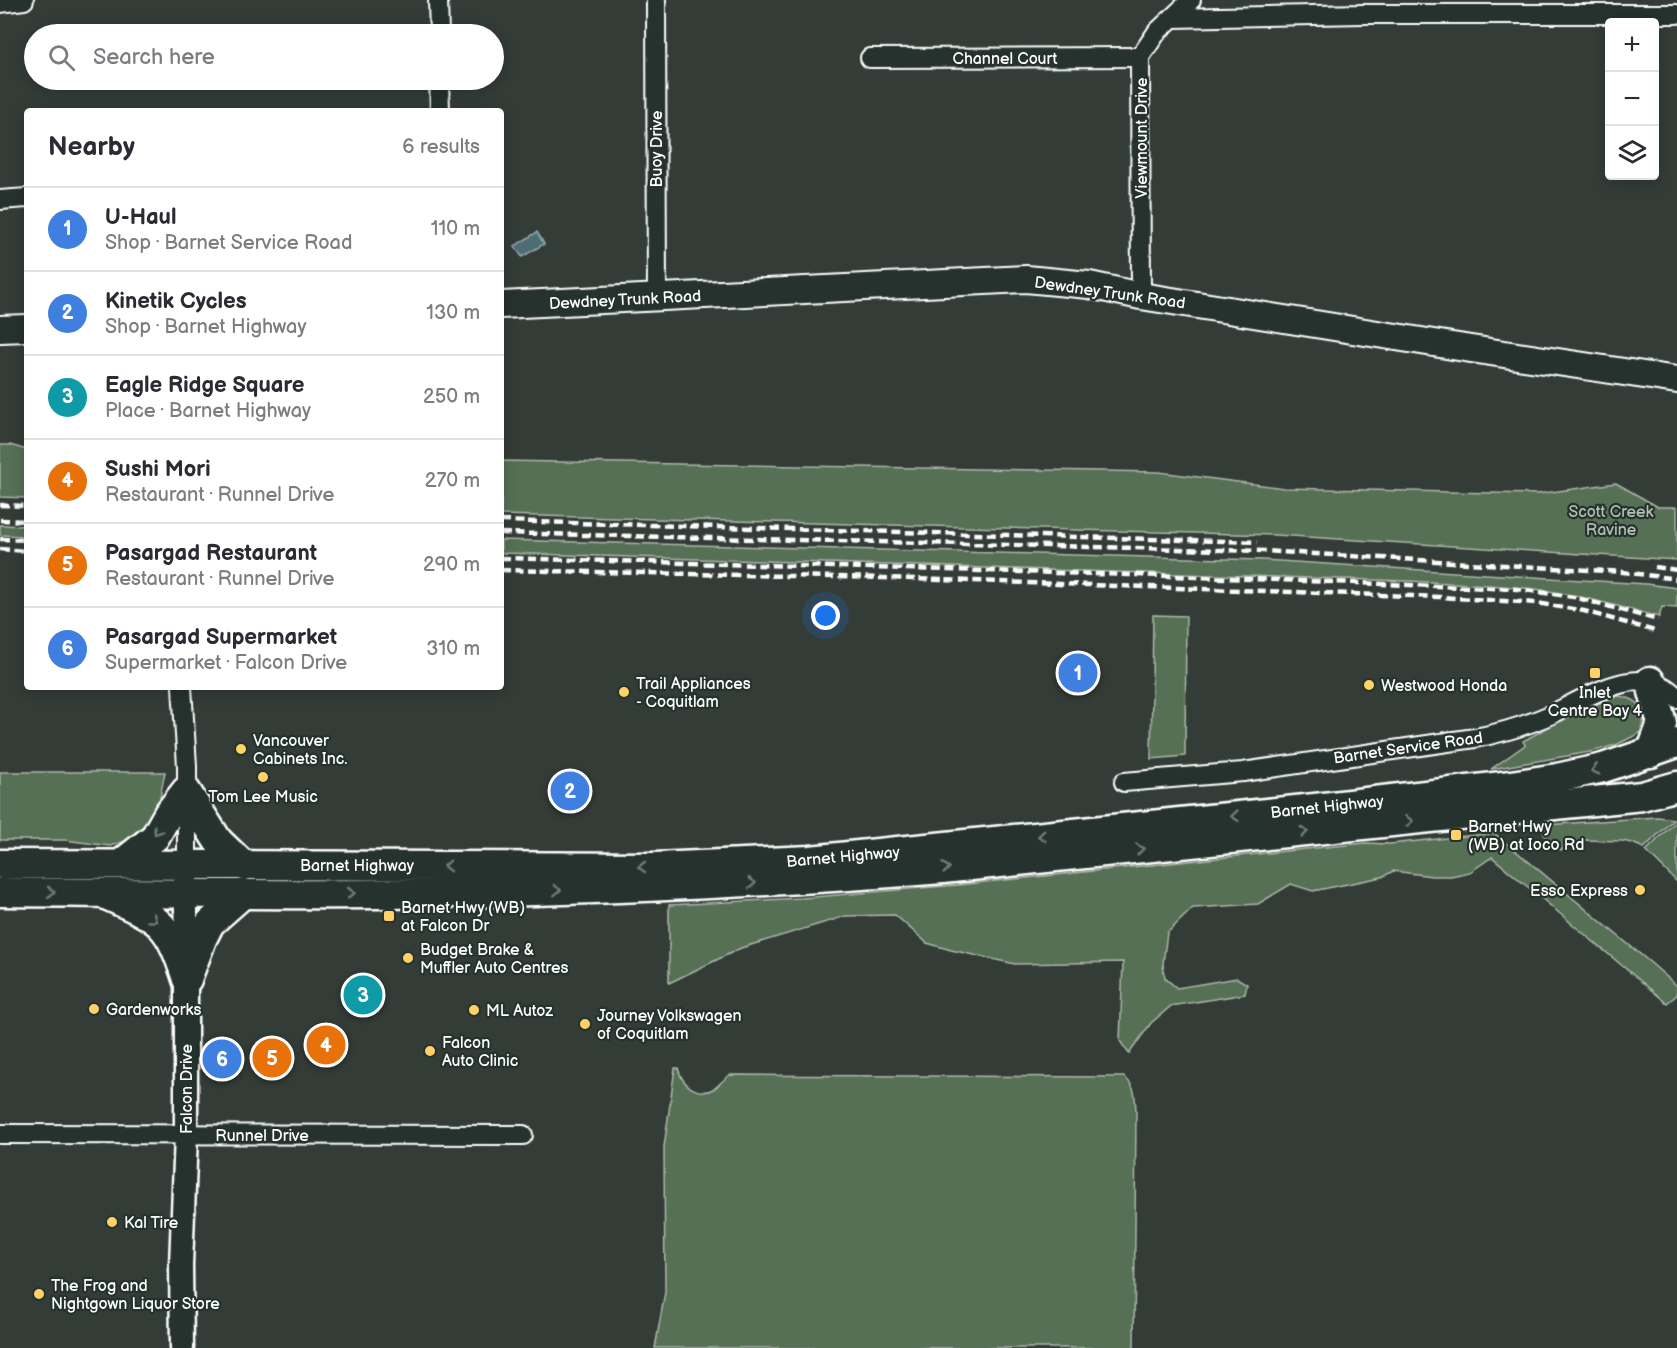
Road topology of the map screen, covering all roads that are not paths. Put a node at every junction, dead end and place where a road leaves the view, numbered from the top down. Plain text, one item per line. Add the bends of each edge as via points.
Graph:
1 (24, 0) edge
2 (438, 0) edge
3 (656, 0) edge
4 (1191, 0) edge
5 (0, 3) edge
6 (1677, 14) edge
7 (1173, 18) junction
8 (439, 24) edge
9 (1140, 57) junction
10 (870, 58) dead end
11 (439, 90) edge
12 (440, 108) edge
13 (24, 198) edge
14 (0, 200) edge
15 (1142, 296) junction
16 (657, 297) junction
17 (504, 304) edge
18 (24, 328) edge
19 (0, 329) edge
20 (1677, 380) edge
21 (1650, 681) junction
22 (182, 690) edge
23 (1676, 696) edge
24 (1668, 753) edge
25 (1124, 782) dead end
26 (1677, 786) edge
27 (186, 791) junction
28 (1642, 796) junction
29 (1580, 802) junction
30 (1677, 808) edge
31 (0, 864) edge
32 (121, 864) junction
33 (187, 865) junction
34 (243, 865) junction
35 (0, 892) edge
36 (101, 892) junction
37 (186, 892) junction
38 (244, 893) junction
39 (187, 979) junction
40 (0, 1134) edge
41 (186, 1135) junction
42 (523, 1135) dead end
43 (182, 1348) edge

1 - 5 street
2 - 8 street
3 - 16 street, Buoy Drive
4 - 7 street, Viewmount Drive
6 - 7 street
7 - 9 street, Viewmount Drive via 1157,32
9 - 10 street, Channel Court
9 - 15 street, Viewmount Drive
11 - 12 street
13 - 14 street
15 - 16 main road, Dewdney Trunk Road via 1089,285 1026,279
15 - 20 main road, Dewdney Trunk Road
16 - 17 main road, Dewdney Trunk Road
18 - 19 main road
21 - 23 street
21 - 24 main road
21 - 25 street, Barnet Service Road via 1611,687 1508,731 1475,738 1243,772
22 - 27 street, Falcon Drive
24 - 29 main road via 1628,780
24 -> 34 main road, Barnet Highway via 1511,785 810,860 655,867
26 - 28 main road, Barnet Highway
27 -> 32 main road via 155,837
27 - 33 street, Falcon Drive
27 - 34 main road via 218,841
28 - 29 main road, Barnet Highway
28 - 30 main road
38 -> 29 main road, Barnet Highway via 535,891 834,878
31 - 32 main road, Barnet Highway
32 - 33 main road, Barnet Highway
33 - 34 main road, Barnet Highway
33 - 37 street, Falcon Drive
35 -> 36 main road, Barnet Highway
36 - 37 main road, Barnet Highway
36 -> 39 main road via 158,921 176,946
37 - 38 main road, Barnet Highway
37 - 39 street, Falcon Drive
38 - 39 main road via 210,923
39 - 41 street, Falcon Drive
40 - 41 street, Runnel Drive
41 - 42 street, Runnel Drive
41 - 43 street, Falcon Drive

